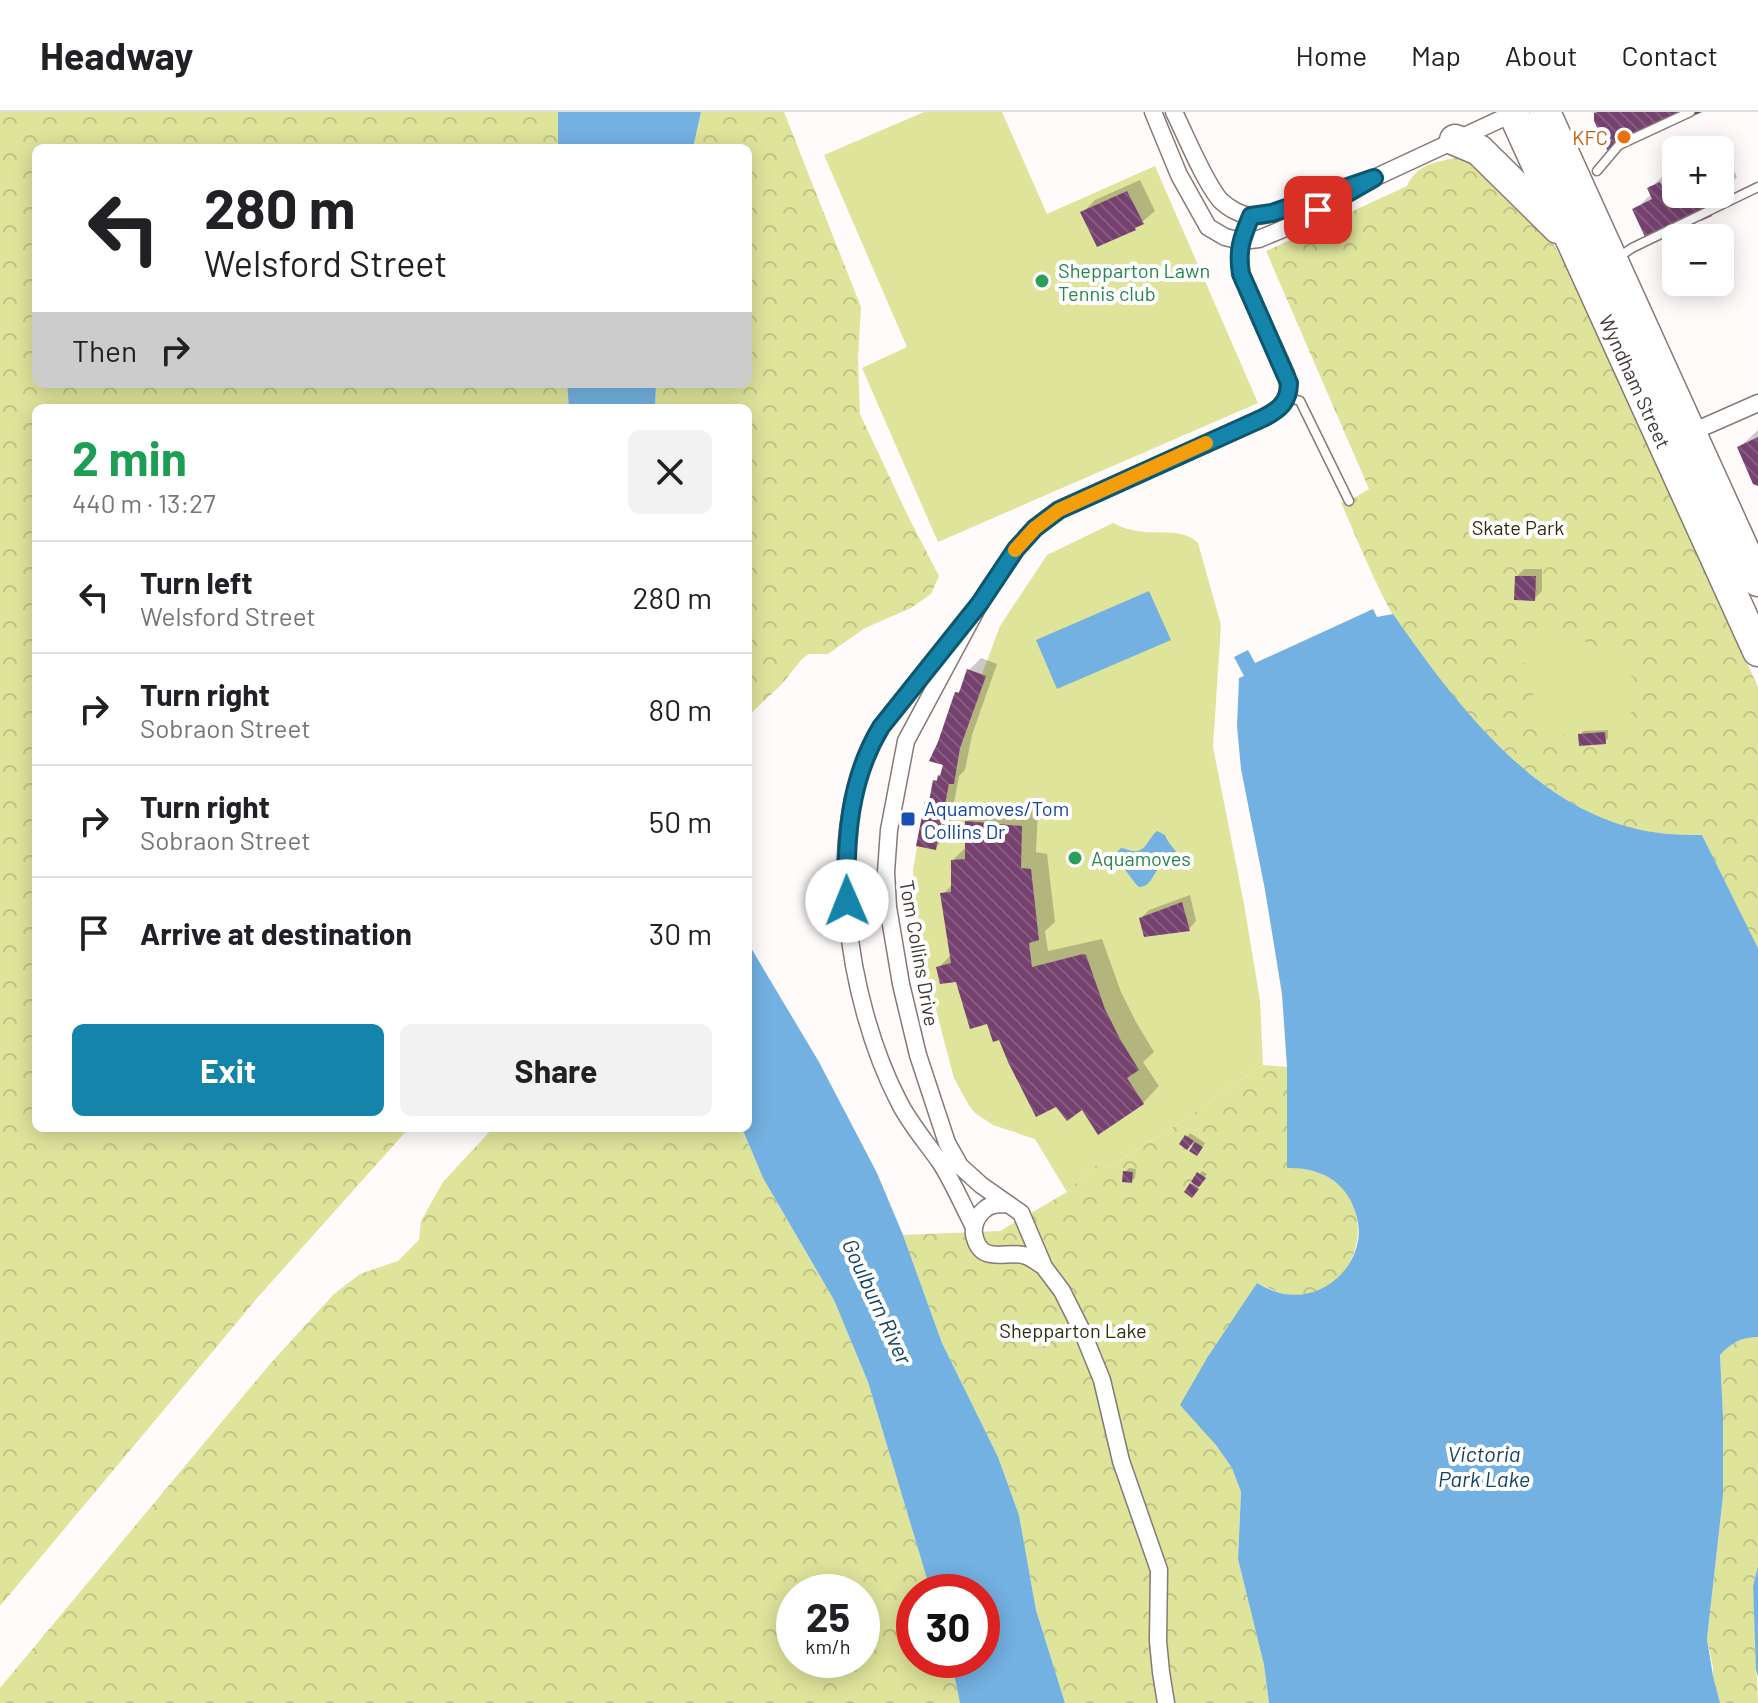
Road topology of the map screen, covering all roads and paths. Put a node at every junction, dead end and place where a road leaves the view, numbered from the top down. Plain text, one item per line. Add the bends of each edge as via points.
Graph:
1 (1153, 112) edge
2 (1174, 112) edge
3 (1515, 112) edge
4 (1545, 112) edge
5 (1690, 112) edge
6 (1455, 140) junction
7 (1597, 171) dead end
8 (1374, 178) junction
9 (1758, 187) edge
10 (1251, 216) junction
11 (1571, 240) junction
12 (1241, 241) junction
13 (1612, 262) junction
14 (1288, 397) junction
15 (1758, 403) edge
16 (1677, 439) junction
17 (1349, 501) dead end
18 (1758, 581) edge
19 (980, 603) junction
20 (1758, 651) edge
21 (1007, 1204) junction
22 (974, 1227) junction
23 (1026, 1229) junction
24 (1009, 1255) junction
25 (1044, 1267) junction
26 (1166, 1703) edge

1 - 12 street via 1208,227
2 - 10 street via 1221,200
3 - 6 street
3 - 11 highway, Wyndham Street
4 - 13 highway, Wyndham Street
5 - 7 lane via 1619,145
6 - 8 street
6 - 11 highway via 1479,150
8 - 10 street
8 - 12 street via 1283,229
9 - 13 lane
10 - 12 street
11 - 16 highway, Wyndham Street
12 - 14 street via 1241,274 1286,374
13 - 16 highway, Wyndham Street
14 - 17 lane via 1300,401
14 - 19 street, Tom Collins Drive via 1263,418 1059,510 1016,549
15 - 16 street
16 - 18 highway, Wyndham Street
16 - 20 highway, Wyndham Street
19 - 21 street, Tom Collins Drive via 906,741 886,872 901,984 944,1134 960,1166
19 - 22 street, Tom Collins Drive via 872,741 851,803 846,878 848,923 870,1030 898,1101 942,1165
21 - 22 street via 989,1206
21 - 23 street via 1021,1213
22 - 24 street via 984,1251
23 - 24 street via 1022,1244
23 - 25 street
24 - 25 street via 1026,1256
25 - 26 street via 1062,1291 1095,1363 1121,1461 1156,1558

